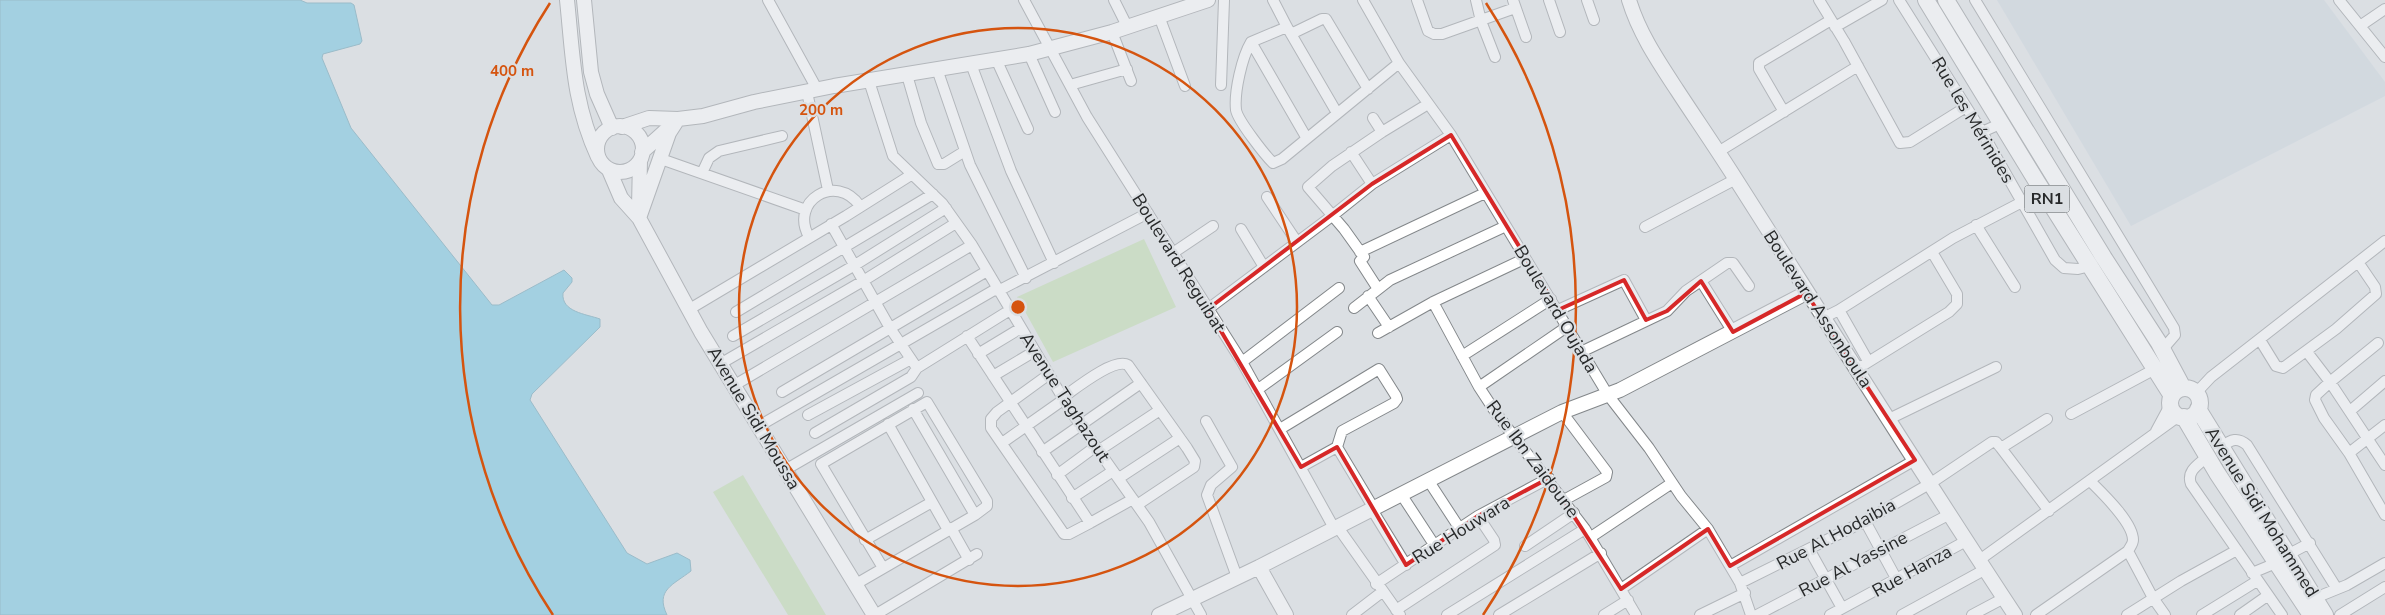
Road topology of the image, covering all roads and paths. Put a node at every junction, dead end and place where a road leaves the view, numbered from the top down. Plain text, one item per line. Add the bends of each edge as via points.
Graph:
1 (768, 0) edge
2 (1024, 0) edge
3 (1114, 0) edge
4 (1224, 0) edge
5 (1274, 0) edge
6 (1363, 0) edge
7 (1417, 0) edge
8 (1476, 0) edge
9 (1549, 0) edge
10 (1588, 0) edge
11 (1629, 0) edge
12 (1819, 0) edge
13 (1882, 0) edge
14 (1899, 0) edge
15 (1926, 0) edge
16 (1946, 0) edge
17 (1974, 0) edge
18 (2339, 0) edge
19 (1199, 1) edge
20 (1514, 4) edge
21 (584, 5) edge
22 (568, 6) edge
23 (2385, 9) edge
24 (1159, 16) junction
25 (1594, 20) dead end
26 (1481, 21) junction
27 (1833, 24) junction
28 (1127, 26) junction
29 (2360, 26) junction
30 (1289, 30) junction
31 (1112, 32) junction
32 (1560, 32) dead end
33 (1526, 37) dead end
34 (1251, 42) junction
35 (1049, 48) junction
36 (1029, 54) junction
37 (1495, 58) dead end
38 (2385, 58) edge
39 (996, 59) junction
40 (1399, 63) junction
41 (971, 64) junction
42 (1858, 66) junction
43 (937, 69) junction
44 (1127, 69) junction
45 (907, 75) junction
46 (869, 81) junction
47 (1131, 81) dead end
48 (1070, 84) junction
49 (1221, 85) dead end
50 (1185, 86) dead end
51 (1368, 89) junction
52 (812, 91) junction
53 (1428, 104) junction
54 (1966, 107) junction
55 (1055, 112) dead end
56 (1784, 112) junction
57 (1337, 113) junction
58 (1373, 118) dead end
59 (678, 119) junction
60 (2002, 123) junction
61 (617, 127) junction
62 (1028, 129) dead end
63 (1382, 132) junction
64 (1982, 132) junction
65 (1451, 135) junction
66 (782, 136) dead end
67 (1306, 137) junction
68 (965, 151) junction
69 (1351, 152) junction
70 (1718, 152) junction
71 (641, 156) junction
72 (598, 157) junction
73 (661, 159) junction
74 (609, 170) junction
75 (702, 173) junction
76 (911, 175) junction
77 (1736, 179) junction
78 (1372, 184) junction
79 (828, 190) junction
80 (1485, 193) junction
81 (933, 194) junction
82 (1267, 198) dead end
83 (2022, 202) junction
84 (860, 206) junction
85 (946, 208) junction
86 (806, 210) junction
87 (1148, 213) junction
88 (1332, 216) junction
89 (639, 218) junction
90 (956, 223) junction
91 (831, 224) junction
92 (1976, 225) junction
93 (1213, 226) dead end
94 (1506, 226) junction
95 (1646, 227) dead end
96 (1242, 230) dead end
97 (809, 237) junction
98 (2385, 241) edge
99 (1297, 242) junction
100 (972, 245) junction
101 (844, 247) junction
102 (1173, 252) junction
103 (1360, 252) junction
104 (1932, 252) junction
105 (1524, 259) junction
106 (2358, 262) junction
107 (1054, 263) junction
108 (855, 265) junction
109 (2090, 266) junction
110 (1264, 267) junction
111 (987, 271) junction
112 (1026, 278) junction
113 (863, 281) junction
114 (1701, 281) junction
115 (1749, 286) dead end
116 (2015, 287) dead end
117 (1339, 288) dead end
118 (2113, 288) junction
119 (1378, 289) junction
120 (997, 290) junction
121 (1806, 293) junction
122 (1368, 296) junction
123 (1552, 299) junction
124 (1433, 302) junction
125 (876, 303) junction
126 (1208, 308) junction
127 (1354, 308) dead end
128 (688, 310) junction
129 (1010, 310) junction
130 (1558, 310) junction
131 (1839, 310) junction
132 (736, 312) dead end
133 (2142, 317) junction
134 (1823, 318) junction
135 (1646, 320) junction
136 (1568, 326) junction
137 (1389, 327) junction
138 (2128, 327) junction
139 (890, 328) junction
140 (1021, 328) junction
141 (1337, 332) dead end
142 (1733, 332) junction
143 (1378, 333) dead end
144 (733, 336) dead end
145 (967, 336) junction
146 (2260, 340) junction
147 (901, 344) junction
148 (2162, 350) junction
149 (1035, 351) junction
150 (1583, 351) junction
151 (2307, 352) junction
152 (2385, 352) edge
153 (978, 354) junction
154 (1462, 356) junction
155 (911, 359) junction
156 (1242, 362) junction
157 (720, 364) junction
158 (1863, 365) junction
159 (1996, 367) dead end
160 (917, 368) junction
161 (2155, 370) junction
162 (1048, 375) junction
163 (993, 376) junction
164 (2385, 381) edge
165 (2330, 382) junction
166 (1141, 383) junction
167 (733, 386) junction
168 (1479, 386) junction
169 (1257, 390) junction
170 (782, 392) dead end
171 (918, 393) dead end
172 (1608, 395) junction
173 (1063, 399) junction
174 (1008, 402) junction
175 (2183, 404) junction
176 (913, 409) junction
177 (1160, 410) junction
178 (2350, 411) junction
179 (1562, 412) junction
180 (2071, 414) dead end
181 (808, 416) dead end
182 (2047, 418) dead end
183 (1889, 419) junction
184 (1206, 421) dead end
185 (888, 424) junction
186 (1079, 424) junction
187 (2385, 425) edge
188 (759, 426) junction
189 (1026, 426) junction
190 (1280, 429) junction
191 (814, 433) dead end
192 (1515, 436) junction
193 (1180, 438) junction
194 (2368, 438) junction
195 (1002, 443) junction
196 (1337, 447) junction
197 (2222, 447) junction
198 (2001, 448) junction
199 (1097, 449) junction
200 (1042, 452) junction
201 (2349, 453) junction
202 (2207, 456) junction
203 (1915, 460) junction
204 (2385, 465) edge
205 (1301, 467) junction
206 (785, 470) junction
207 (1116, 474) junction
208 (1057, 475) junction
209 (1549, 478) junction
210 (1428, 480) junction
211 (2090, 481) junction
212 (1672, 483) junction
213 (1931, 483) junction
214 (1401, 494) junction
215 (1072, 498) junction
216 (1564, 500) junction
217 (932, 502) junction
218 (1135, 502) junction
219 (1372, 508) junction
220 (2049, 511) junction
221 (1574, 513) junction
222 (1950, 514) junction
223 (974, 515) junction
224 (2385, 515) edge
225 (1478, 516) junction
226 (1865, 521) junction
227 (1090, 523) junction
228 (1335, 527) junction
229 (949, 529) junction
230 (1460, 529) junction
231 (1708, 529) junction
232 (1588, 533) junction
233 (865, 540) junction
234 (1966, 541) junction
235 (2310, 542) junction
236 (1435, 546) junction
237 (1525, 546) dead end
238 (1809, 549) junction
239 (1882, 550) junction
240 (2128, 550) junction
241 (2237, 550) junction
242 (1601, 553) junction
243 (2282, 559) junction
244 (2385, 563) edge
245 (1406, 565) junction
246 (1981, 565) junction
247 (1730, 566) junction
248 (1259, 567) junction
249 (883, 568) junction
250 (1237, 577) junction
251 (2254, 577) junction
252 (1826, 578) junction
253 (1897, 580) junction
254 (1740, 583) junction
255 (856, 584) junction
256 (2385, 587) edge
257 (1379, 588) junction
258 (1621, 589) junction
259 (2337, 589) junction
260 (1744, 593) junction
261 (2267, 596) junction
262 (1193, 598) junction
263 (2004, 598) junction
264 (2153, 598) junction
265 (2316, 598) junction
266 (1628, 600) junction
267 (1842, 608) junction
268 (1398, 612) edge
269 (1978, 613) edge
270 (874, 615) edge
271 (1159, 615) edge
272 (1201, 615) edge
273 (1286, 615) edge
274 (1352, 615) edge
275 (1447, 615) edge
276 (1499, 615) edge
277 (1604, 615) edge
278 (1636, 615) edge
279 (1700, 615) edge
280 (1751, 615) edge
281 (1757, 615) edge
282 (1830, 615) edge
283 (1902, 615) edge
284 (2016, 615) edge
285 (2036, 615) edge
286 (2127, 615) edge
287 (2165, 615) edge
288 (2202, 615) edge
289 (2240, 615) edge
290 (2282, 615) edge
291 (2311, 615) edge
292 (2325, 615) edge
293 (2340, 615) edge

1 - 52 street
2 - 35 street, Boulevard Reguibat
3 - 28 street
4 - 49 street
5 - 30 street
6 - 40 street, Boulevard Oujada
7 - 26 street via 1432,34 1442,34
8 - 26 street
9 - 32 street
10 - 25 street
11 - 70 street, Boulevard Assonboula via 1645,40
12 - 27 street
13 - 27 street
14 - 54 street, Rue les Mérinides
15 - 60 main road, RN1
16 - 118 main road, RN1
17 - 148 street via 2174,328 2175,336
18 - 29 street
19 - 24 street
20 - 26 street
20 - 33 street
21 - 22 street
21 - 61 street via 593,80
22 - 72 street via 580,111
23 - 29 street
24 - 28 street
24 - 50 street
26 - 37 street
27 - 42 street
27 - 56 street via 1759,63 1759,69
28 - 31 street
29 - 38 street
30 - 34 street
30 - 51 street via 1326,19
30 - 57 street
31 - 35 street
31 - 44 street
34 - 67 street
34 - 67 street via 1241,65 1238,115 1273,163
35 - 36 street
35 - 48 street, Boulevard Reguibat
36 - 39 street
36 - 55 street
39 - 41 street
39 - 62 street
40 - 51 street
40 - 53 street, Boulevard Oujada
41 - 43 street
41 - 107 street via 1011,171
42 - 54 street via 1901,144 1910,142
42 - 56 street
43 - 45 street
43 - 68 street
44 - 47 street
44 - 48 street
45 - 46 street
45 - 68 street via 921,123 938,164 944,164
46 - 52 street
46 - 76 street, Avenue Taghazout via 890,150
48 - 87 street, Boulevard Reguibat
51 - 57 street
52 - 59 street
52 - 79 street
53 - 63 street
53 - 65 street, Boulevard Oujada
54 - 64 street, Rue les Mérinides
56 - 70 street
57 - 67 street
58 - 63 street
59 - 61 street via 649,118
59 - 71 street
59 - 73 street
60 - 64 street
60 - 109 main road, RN1
61 - 71 street via 640,138
61 - 72 street via 600,139
63 - 69 street
64 - 83 street, Rue les Mérinides
65 - 78 street
65 - 80 street, Boulevard Oujada
66 - 75 street via 719,151 709,158
68 - 112 street
69 - 78 street
69 - 88 street via 1308,187
70 - 77 street, Boulevard Assonboula
71 - 74 street via 630,170
71 - 89 street, Avenue Sidi Moussa
72 - 74 street
73 - 75 street
73 - 89 street
74 - 89 street, Avenue Sidi Moussa via 621,198
75 - 86 street
76 - 81 street, Avenue Taghazout
76 - 84 street
77 - 95 street
77 - 121 street, Boulevard Assonboula
78 - 88 street
79 - 84 street via 848,194
79 - 86 street via 813,199
80 - 94 street, Boulevard Oujada
80 - 103 street
81 - 85 street, Avenue Taghazout
81 - 101 street
82 - 99 street
83 - 92 street
83 - 109 street, Rue les Mérinides via 2061,267 2078,269
84 - 91 street
85 - 90 street, Avenue Taghazout
85 - 108 street
86 - 97 street via 804,227
87 - 102 street, Boulevard Reguibat
87 - 107 street
88 - 99 street
88 - 103 street
89 - 128 street, Avenue Sidi Moussa
90 - 100 street, Avenue Taghazout
90 - 113 street
91 - 97 street
91 - 101 street
92 - 104 street
92 - 116 street
93 - 102 street
94 - 105 street, Boulevard Oujada
94 - 119 street via 1390,280
96 - 110 street
97 - 128 street
98 - 106 street
99 - 110 street
100 - 111 street, Avenue Taghazout
100 - 125 street
101 - 108 street
101 - 132 street
102 - 126 street, Boulevard Reguibat
103 - 119 street via 1364,257 1360,261
104 - 131 street
104 - 158 street via 1957,294 1957,304
105 - 123 street, Boulevard Oujada
105 - 124 street
106 - 146 street
106 - 151 street via 2375,287 2374,297
107 - 112 street
108 - 113 street
108 - 144 street
109 - 118 main road, RN1
110 - 126 street
111 - 120 street, Avenue Taghazout
111 - 139 street
112 - 120 street
113 - 125 street
113 - 157 street
114 - 115 street via 1730,263
114 - 135 street via 1666,311
114 - 142 street
117 - 156 street
118 - 133 main road, RN1
118 - 138 main road, RN1
119 - 122 street
120 - 129 street, Avenue Taghazout
120 - 147 street
121 - 134 street, Boulevard Assonboula
121 - 142 street
122 - 127 street
122 - 137 street
123 - 130 street, Boulevard Oujada
123 - 154 street
124 - 137 street
124 - 154 street, Rue Ibn Zaidoune
125 - 139 street
125 - 167 street
126 - 156 street, Boulevard Reguibat
128 - 157 street, Avenue Sidi Moussa
129 - 140 street, Avenue Taghazout
129 - 145 street
130 - 135 street via 1624,280
130 - 136 street, Boulevard Oujada
131 - 134 street
131 - 158 street
133 - 138 main road
133 - 148 main road, RN1
134 - 158 street, Boulevard Assonboula
135 - 150 street
136 - 150 street, Boulevard Oujada
136 - 168 street
137 - 143 street
138 - 161 main road, RN1
139 - 147 street
139 - 170 street
140 - 149 street, Avenue Taghazout
140 - 153 street
141 - 169 street
142 - 172 street
145 - 153 street
145 - 160 street
146 - 151 street via 2280,368 2288,367
146 - 175 street via 2211,377
147 - 155 street
147 - 188 street
148 - 175 main road, RN1
149 - 162 street, Avenue Taghazout
149 - 163 street
150 - 172 street, Boulevard Oujada
151 - 165 street
152 - 165 street via 2376,340
153 - 163 street
154 - 168 street, Rue Ibn Zaidoune
155 - 160 street
155 - 181 street
156 - 169 street, Boulevard Reguibat
157 - 167 street, Avenue Sidi Moussa
158 - 183 street, Boulevard Assonboula
159 - 183 street
160 - 191 street via 911,377
161 - 175 main road, RN1
161 - 180 street
162 - 173 street, Avenue Taghazout
162 - 174 street
163 - 174 street
164 - 178 street
165 - 178 street
165 - 201 street via 2316,395 2316,403
166 - 173 street via 1128,365 1121,363 1103,371
166 - 177 street
166 - 186 street
167 - 188 street, Avenue Sidi Moussa
168 - 192 street, Rue Ibn Zaidoune
169 - 190 street, Boulevard Reguibat
171 - 206 street
172 - 179 street
172 - 212 street, Boulevard Oujada
173 - 186 street, Avenue Taghazout
173 - 189 street
174 - 189 street
174 - 195 street via 990,421 992,430
175 - 197 main road, Avenue Sidi Mohammed / RN1
175 - 202 main road, RN1
175 - 211 street via 2154,434
176 - 185 street
176 - 223 street
176 - 223 street via 928,402 987,500 986,508
177 - 193 street
177 - 199 street
178 - 194 street
179 - 192 street
179 - 216 street via 1607,472 1606,477
182 - 198 street
183 - 203 street, Boulevard Assonboula
184 - 250 street via 1232,467 1211,484 1207,495
185 - 217 street
185 - 233 street via 821,464
186 - 199 street, Avenue Taghazout
186 - 200 street
187 - 194 street
188 - 206 street, Avenue Sidi Moussa
189 - 195 street
189 - 200 street
190 - 196 street via 1379,369 1397,402 1342,431
190 - 205 street, Boulevard Reguibat
192 - 209 street, Rue Ibn Zaidoune
192 - 210 street
193 - 207 street
193 - 218 street via 1193,457 1194,467
194 - 201 street
194 - 204 street
195 - 227 street via 1064,534
196 - 205 street
196 - 219 street
197 - 235 street via 2234,439 2248,445
197 - 243 main road, Avenue Sidi Mohammed / RN1
198 - 213 street, Rue Al Hodaibia via 1994,442
198 - 220 street
199 - 207 street, Avenue Taghazout
199 - 208 street
200 - 208 street
201 - 224 street
202 - 241 street via 2192,471 2189,480
202 - 243 main road, RN1
203 - 213 street, Boulevard Assonboula
203 - 247 street
205 - 228 street, Boulevard Reguibat
206 - 255 street, Avenue Sidi Moussa
207 - 215 street
207 - 218 street, Avenue Taghazout
208 - 215 street
209 - 216 street, Rue Ibn Zaidoune
209 - 225 street, Rue Houwara
210 - 214 street
210 - 230 street
211 - 220 street
211 - 240 street via 2128,526 2133,543
212 - 231 street, Boulevard Oujada
212 - 232 street
213 - 222 street, Boulevard Assonboula
213 - 226 street, Rue Al Hodaibia
214 - 219 street
214 - 236 street
215 - 227 street
216 - 221 street, Rue Ibn Zaidoune
217 - 229 street
217 - 233 street
218 - 227 street
218 - 262 street, Avenue Taghazout
219 - 228 street
219 - 245 street
220 - 246 street
221 - 232 street, Rue Ibn Zaidoune
221 - 237 street
222 - 234 street, Boulevard Assonboula
222 - 239 street, Rue Al Yassine
223 - 229 street
225 - 230 street, Rue Houwara
225 - 268 street via 1495,545
226 - 238 street, Rue Al Hodaibia
226 - 239 street
228 - 248 street
228 - 257 street, Boulevard Reguibat
229 - 249 street
229 - 270 street via 973,557
230 - 236 street, Rue Houwara
231 - 247 street, Boulevard Oujada
231 - 258 street
232 - 242 street, Rue Ibn Zaidoune
232 - 275 street
233 - 249 street
234 - 246 street, Boulevard Assonboula
234 - 253 street, Rue Hanza
235 - 243 street
235 - 259 street
236 - 245 street, Rue Houwara
238 - 252 street
238 - 254 street, Rue Al Hodaibia
239 - 252 street, Rue Al Yassine
239 - 253 street
240 - 264 street
240 - 285 street
241 - 251 street
241 - 264 street
242 - 258 street, Rue Ibn Zaidoune
242 - 276 street
243 - 251 street
243 - 265 main road, Avenue Sidi Mohammed / RN1
243 - 291 main road, RN1
244 - 259 street
245 - 257 street, Rue Houwara
246 - 263 street, Boulevard Assonboula
246 - 283 street
247 - 254 street, Boulevard Oujada
248 - 250 street
248 - 273 street
249 - 255 street
250 - 262 street
251 - 261 street
251 - 288 street
252 - 267 street
252 - 281 street, Rue Al Yassine
253 - 267 street, Rue Hanza
254 - 260 street, Boulevard Oujada
255 - 270 street, Avenue Sidi Moussa
256 - 293 street
257 - 268 street, Boulevard Reguibat
257 - 274 street, Rue Houwara
258 - 266 street, Rue Ibn Zaidoune
259 - 265 street
260 - 279 street
260 - 280 street, Boulevard Oujada
261 - 289 street
261 - 290 street
262 - 271 street
262 - 272 street, Avenue Taghazout
263 - 269 street
263 - 284 street, Boulevard Assonboula
264 - 286 street
264 - 287 street
265 - 292 main road, Avenue Sidi Mohammed / RN1
266 - 277 street
266 - 278 street, Rue Ibn Zaidoune
267 - 282 street, Rue Hanza

